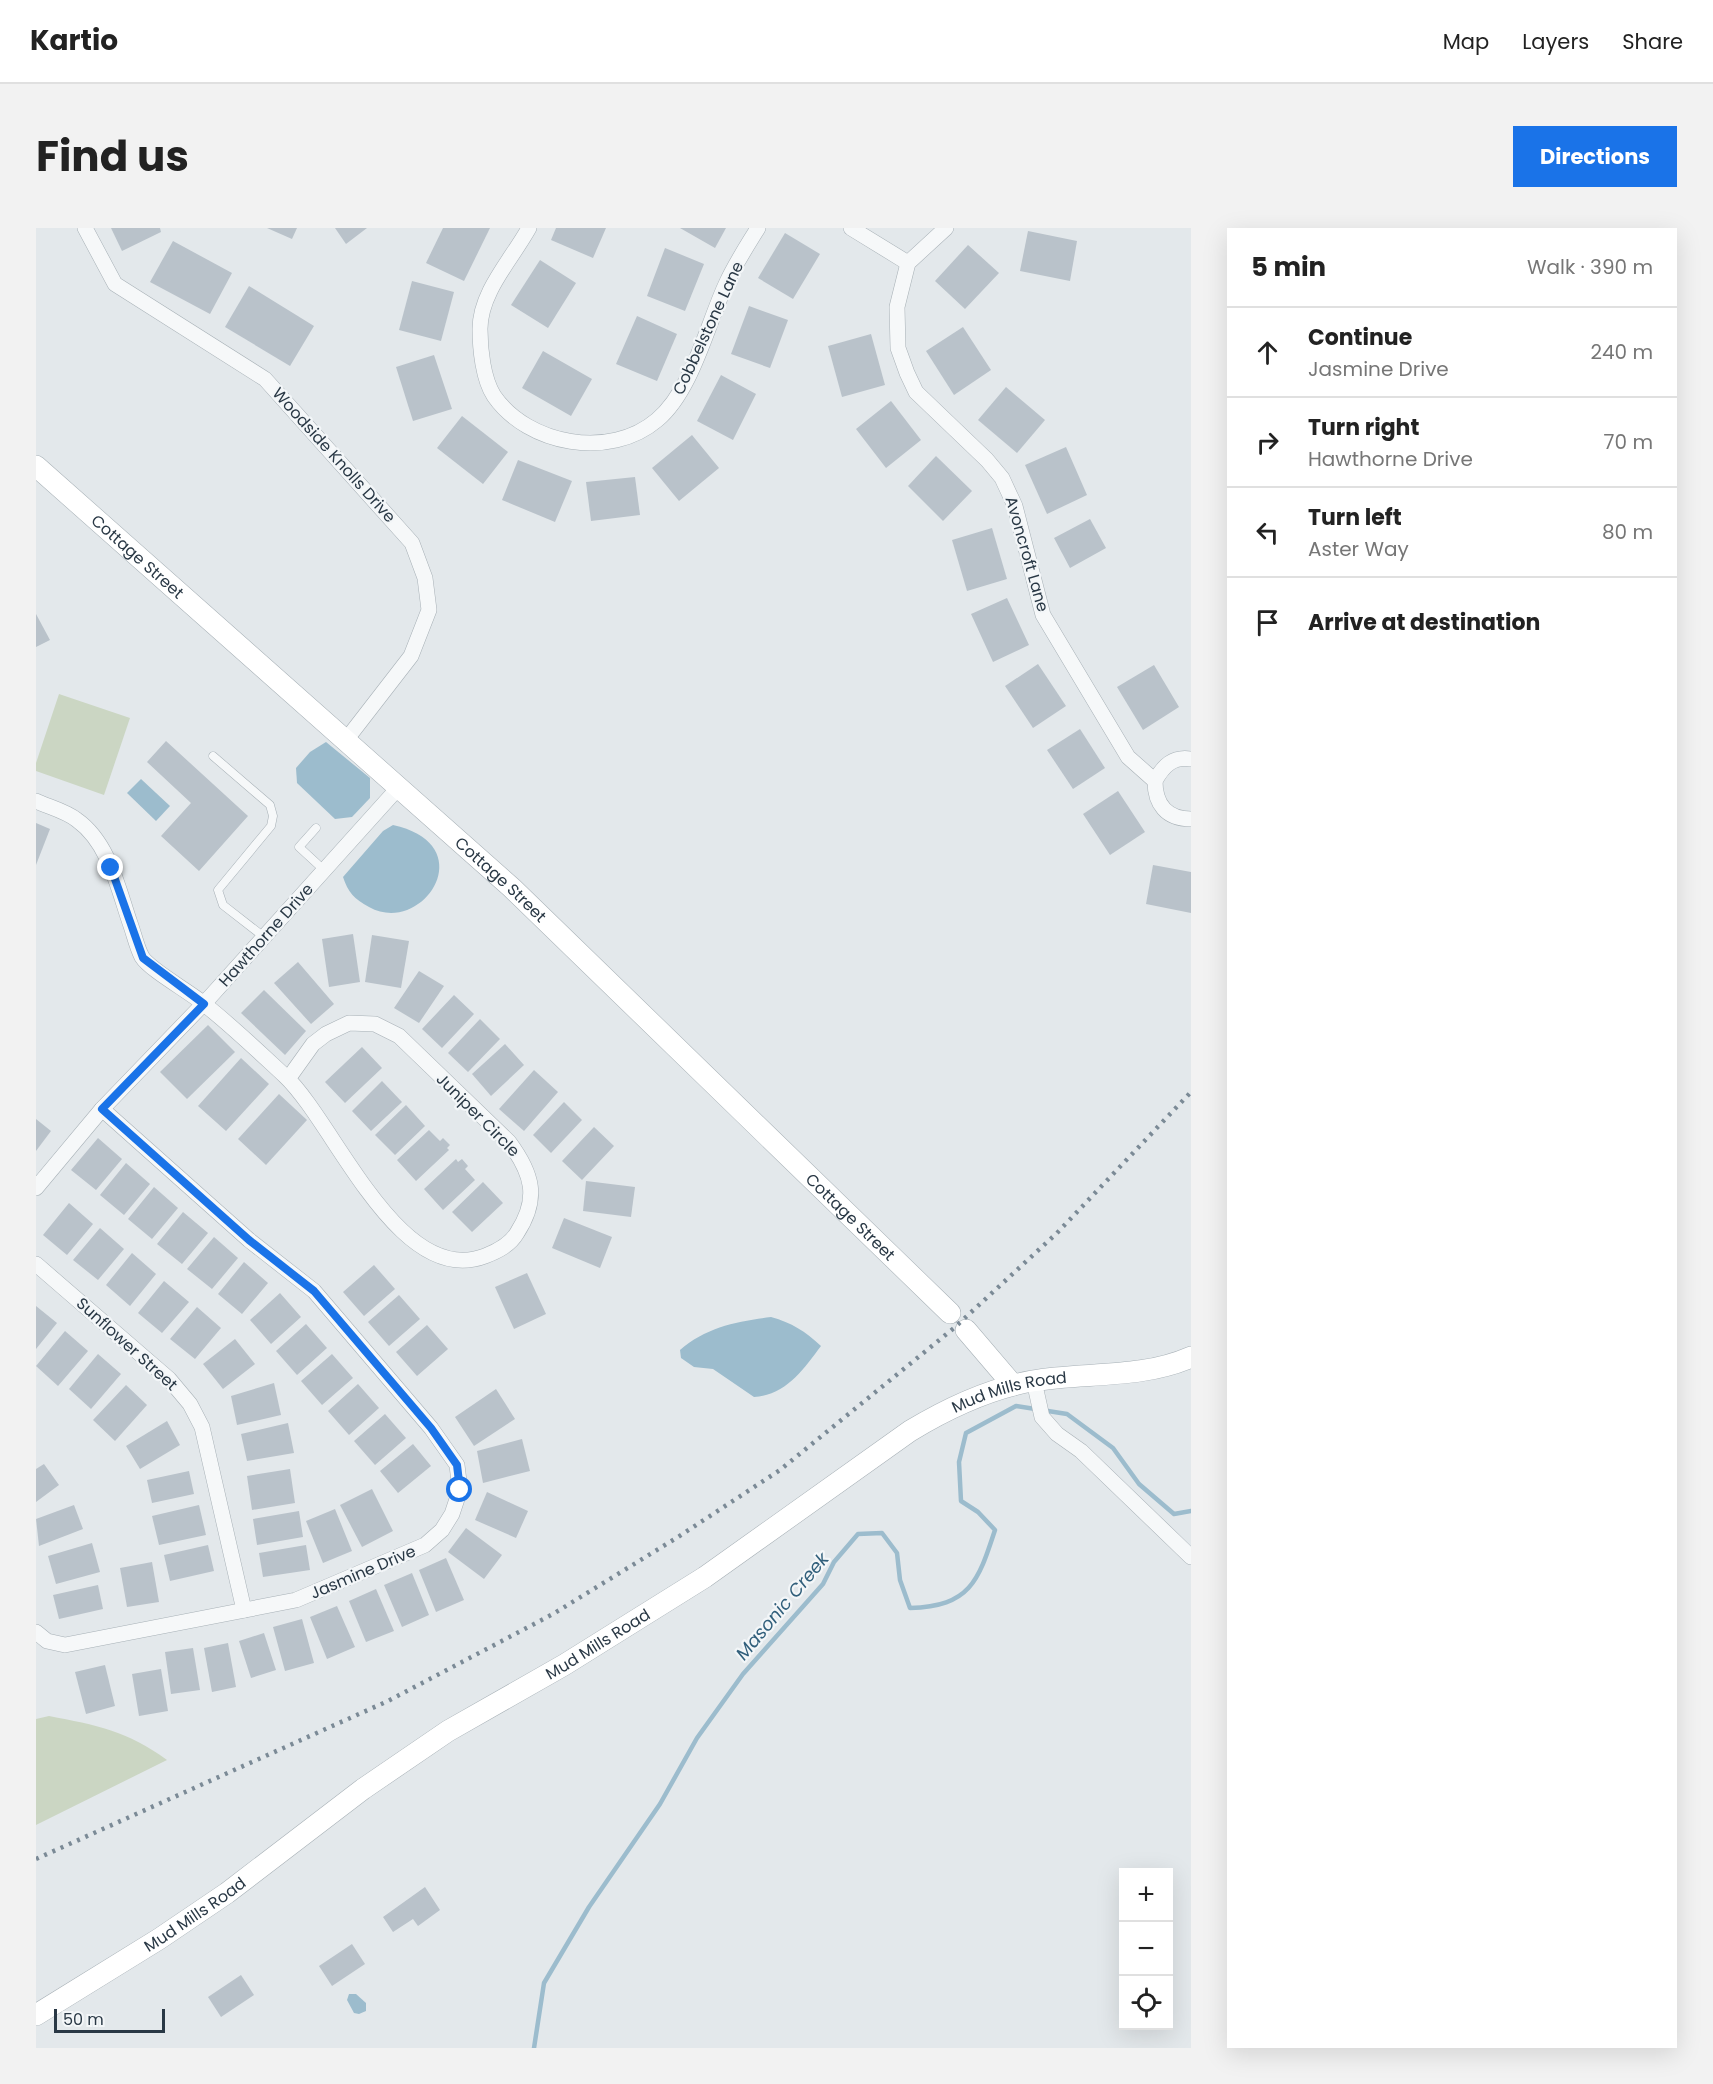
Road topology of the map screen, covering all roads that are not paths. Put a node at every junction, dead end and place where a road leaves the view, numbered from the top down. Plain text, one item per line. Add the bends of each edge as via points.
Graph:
1 (85, 228) edge
2 (529, 228) edge
3 (758, 228) edge
4 (851, 228) edge
5 (946, 228) edge
6 (908, 263) junction
7 (36, 466) edge
8 (346, 740) junction
9 (213, 756) dead end
10 (1191, 759) edge
11 (1155, 781) junction
12 (399, 787) junction
13 (36, 801) edge
14 (1191, 819) edge
15 (316, 828) dead end
16 (324, 870) junction
17 (264, 937) junction
18 (204, 1004) junction
19 (288, 1079) junction
20 (102, 1109) junction
21 (36, 1188) edge
22 (36, 1264) edge
23 (950, 1313) dead end
24 (966, 1330) dead end
25 (1191, 1357) edge
26 (1028, 1389) junction
27 (1191, 1557) edge
28 (244, 1610) junction
29 (36, 1632) edge
30 (36, 2015) edge

1 - 8 street, Woodside Knolls Drive via 115,284 265,379 412,543 425,578 429,610 411,656
2 - 3 street, Cobbelstone Lane via 484,304 480,328 487,378 494,395 533,430 571,442 616,440 657,420 680,393 728,281
4 - 6 street
5 - 6 street
6 - 11 street, Avoncroft Lane via 897,307 898,348 916,392 1002,478 1016,506 1043,615 1128,757
7 - 8 street, Cottage Street
8 - 12 street, Cottage Street
9 - 17 lane via 272,810 271,826 218,890 223,905
10 - 11 street via 1175,759 1166,764
11 - 14 street via 1163,810 1181,819
12 - 16 street, Hawthorne Drive
12 - 23 street, Cottage Street via 512,888
13 - 18 street, Juniper Circle via 77,819 95,836 111,868 143,958
15 - 16 lane via 299,847
16 - 17 street, Hawthorne Drive
17 - 18 street, Hawthorne Drive
18 - 19 street, Juniper Circle
18 - 20 street, Hawthorne Drive
19 - 19 street, Juniper Circle via 313,1044 349,1023 375,1024 399,1036 509,1142 523,1161 532,1196 517,1234 500,1251 476,1260 440,1256 420,1247 379,1206
20 - 21 street, Hawthorne Drive
20 - 28 street, Jasmine Drive via 249,1240 314,1291 431,1428 457,1465 460,1490 452,1514 425,1545 296,1600
22 - 28 street, Sunflower Street via 169,1379 190,1404 202,1426
24 - 26 street
25 - 26 street, Mud Mills Road via 1122,1374
26 - 27 street via 1042,1417 1058,1434 1081,1451
26 - 30 street, Mud Mills Road via 984,1394 945,1410 910,1431 705,1577 564,1665 448,1731 363,1789 227,1893
28 - 29 street, Jasmine Drive via 65,1645 47,1641

